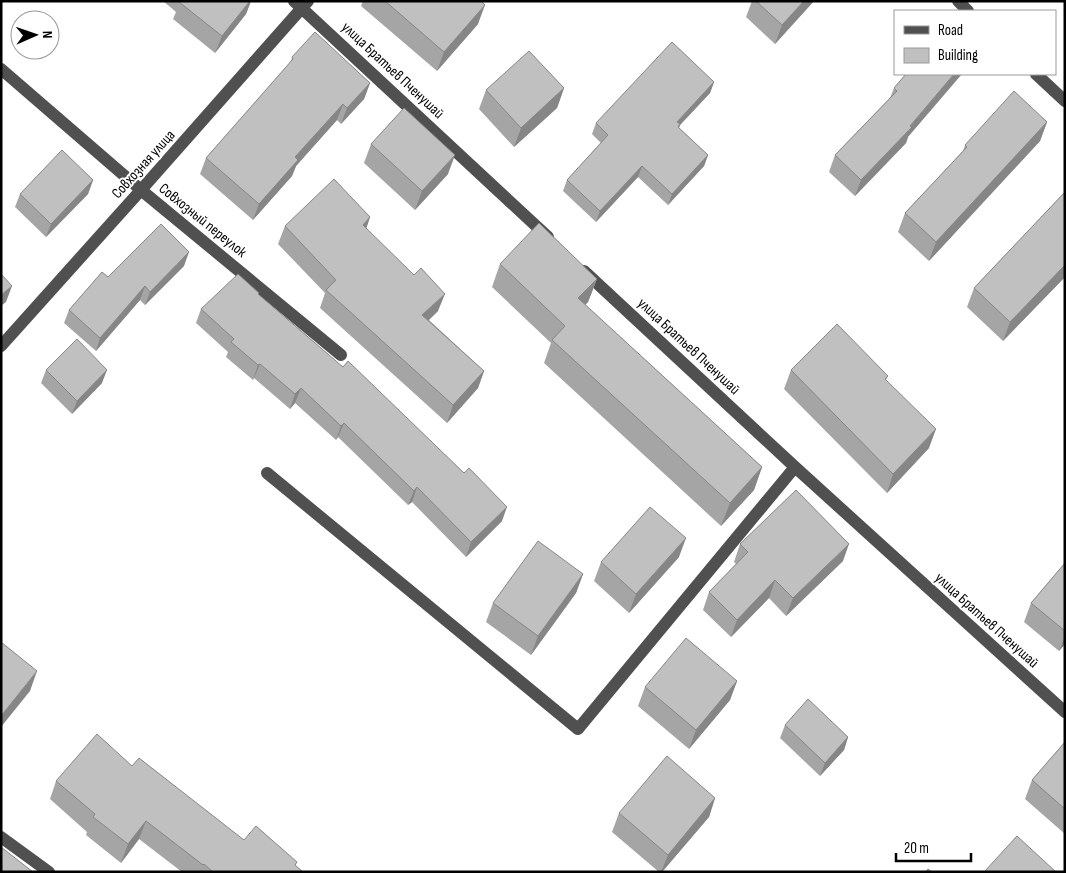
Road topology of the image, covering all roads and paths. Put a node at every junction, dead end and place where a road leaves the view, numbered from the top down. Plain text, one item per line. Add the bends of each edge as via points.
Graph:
1 (958, 1) edge
2 (301, 4) edge
3 (967, 10) edge
4 (1, 68) edge
5 (1037, 75) edge
6 (1065, 101) edge
7 (141, 190) junction
8 (556, 244) edge
9 (577, 264) edge
10 (1, 346) edge
11 (341, 355) dead end
12 (795, 467) junction
13 (266, 473) dead end
14 (1065, 712) edge
15 (1, 837) edge
16 (49, 872) edge

1 - 3 street
2 - 7 street, Совхозная улица
2 - 8 street, улица Братьев Пченушай
4 - 7 street, Совхозный переулок
5 - 6 street
7 - 10 street, Совхозная улица
7 - 11 street, Совхозный переулок
9 - 12 street, улица Братьев Пченушай
12 - 13 street via 578,729
12 - 14 street, улица Братьев Пченушай
15 - 16 street

